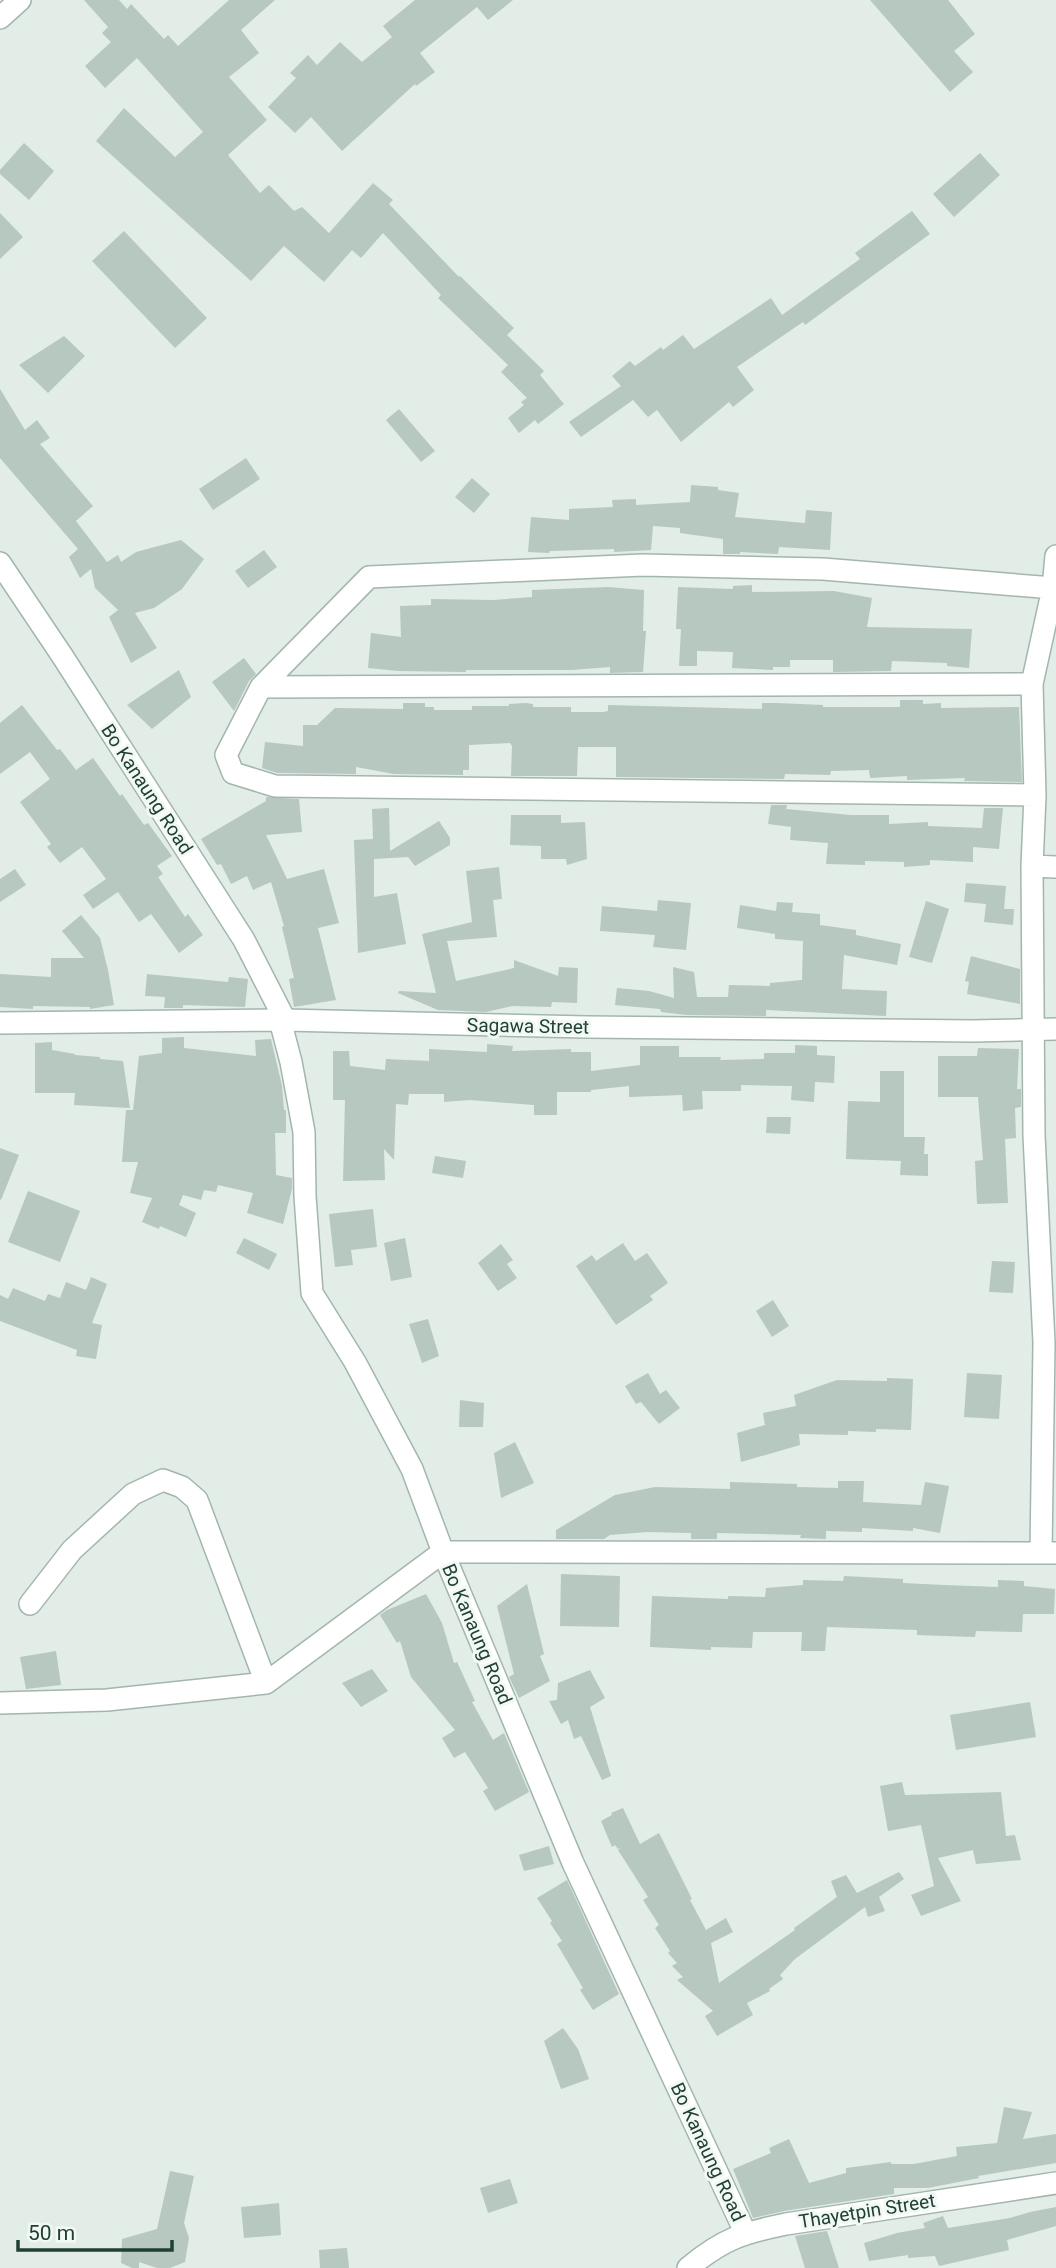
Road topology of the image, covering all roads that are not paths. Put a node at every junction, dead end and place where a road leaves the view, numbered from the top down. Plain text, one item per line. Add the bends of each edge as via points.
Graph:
1 (20, 0) edge
2 (0, 18) edge
3 (1056, 556) edge
4 (0, 564) edge
5 (1054, 588) junction
6 (1032, 684) junction
7 (261, 688) junction
8 (1035, 796) junction
9 (1032, 866) junction
10 (1056, 867) edge
11 (283, 1020) junction
12 (0, 1023) edge
13 (1034, 1029) junction
14 (1056, 1029) edge
15 (1046, 1176) edge
16 (1050, 1343) edge
17 (443, 1552) junction
18 (1049, 1553) edge
19 (30, 1604) dead end
20 (265, 1683) junction
21 (0, 1703) edge
22 (1056, 2183) edge
23 (745, 2232) junction
24 (688, 2268) edge

1 - 2 street
3 - 5 street
4 - 11 street, Bo Kanaung Road via 244,940
5 - 6 street
5 - 7 street via 822,569 643,565 369,578
6 - 7 street
6 - 8 street
7 - 8 street via 226,755 233,773 275,786
8 - 9 street
9 - 10 street
9 - 13 street
11 - 12 street, Sagawa Street
11 - 13 street, Sagawa Street via 656,1028
11 - 17 street, Bo Kanaung Road via 304,1132 312,1293 412,1469
13 - 14 street, Sagawa Street
13 - 15 street
15 - 16 street
16 - 18 street
17 - 18 street
17 - 20 street
17 - 23 street, Bo Kanaung Road via 573,1863
19 - 20 street via 72,1550 133,1494 163,1480 182,1487 197,1500
20 - 21 street via 107,1700
22 - 23 street, Thayetpin Street
23 - 24 street, Thayetpin Street via 711,2249

